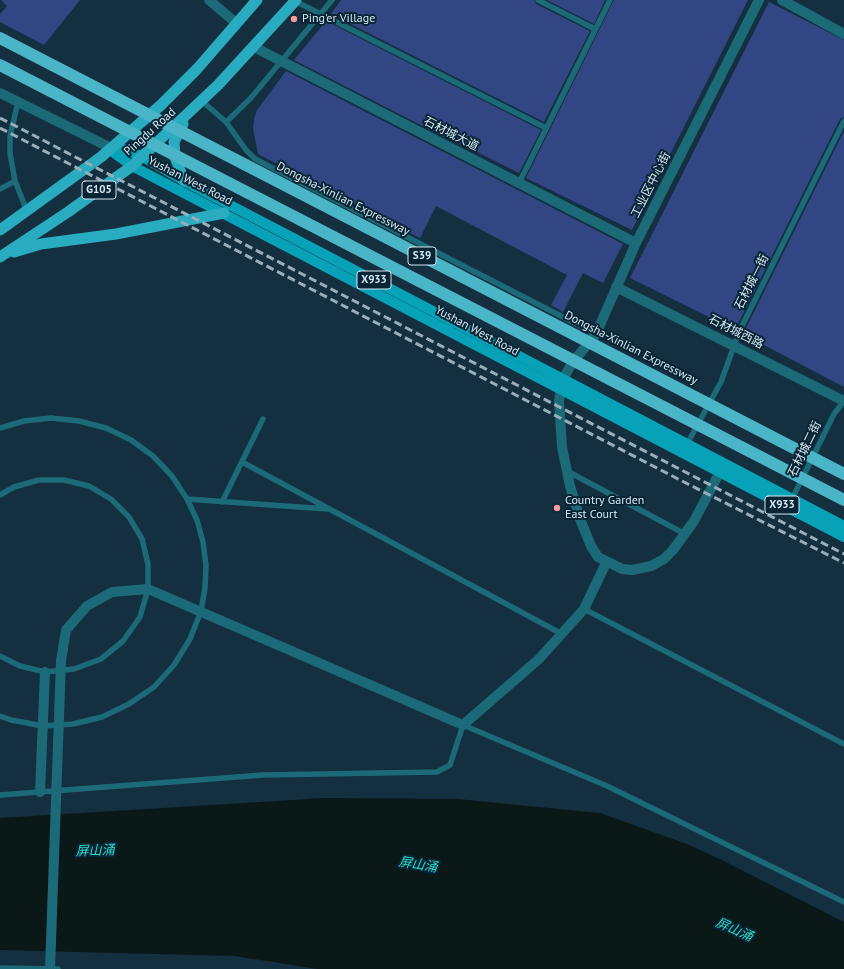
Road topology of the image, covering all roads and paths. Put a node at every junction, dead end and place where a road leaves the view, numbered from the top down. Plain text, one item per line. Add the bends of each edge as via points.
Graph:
1 (209, 0) edge
2 (257, 0) edge
3 (295, 0) edge
4 (332, 0) edge
5 (538, 0) edge
6 (610, 0) edge
7 (759, 0) edge
8 (782, 0) edge
9 (322, 14) junction
10 (236, 23) junction
11 (596, 29) junction
12 (844, 34) edge
13 (0, 38) edge
14 (254, 47) junction
15 (282, 61) junction
16 (0, 65) edge
17 (0, 93) edge
18 (202, 101) junction
19 (18, 102) junction
20 (188, 115) junction
21 (226, 122) junction
22 (844, 122) edge
23 (546, 128) junction
24 (111, 148) junction
25 (141, 156) junction
26 (132, 166) junction
27 (184, 181) junction
28 (15, 182) junction
29 (519, 183) junction
30 (0, 189) edge
31 (27, 211) junction
32 (224, 213) junction
33 (0, 230) edge
34 (636, 243) junction
35 (2, 256) edge
36 (616, 287) junction
37 (596, 334) junction
38 (733, 345) junction
39 (562, 384) junction
40 (844, 401) edge
41 (263, 419) dead end
42 (0, 428) edge
43 (685, 449) junction
44 (242, 462) junction
45 (722, 468) junction
46 (566, 470) junction
47 (844, 474) edge
48 (0, 496) edge
49 (188, 499) junction
50 (844, 500) edge
51 (222, 502) junction
52 (790, 504) junction
53 (329, 509) junction
54 (844, 526) edge
55 (685, 534) junction
56 (844, 537) edge
57 (606, 563) junction
58 (148, 589) junction
59 (584, 609) junction
60 (200, 611) junction
61 (562, 634) junction
62 (0, 656) edge
63 (45, 672) junction
64 (0, 716) edge
65 (463, 725) junction
66 (43, 726) junction
67 (844, 744) edge
68 (40, 792) junction
69 (0, 796) edge
70 (844, 902) edge
71 (0, 968) edge
72 (34, 969) edge
73 (50, 969) edge
74 (58, 969) edge

1 - 10 street
2 - 10 highway, Pingdu Road / G105
3 - 9 lane
3 - 14 highway, Pingdu Road / G105
4 - 9 lane
5 - 11 lane
6 - 11 lane
7 - 34 street, 工业区中心街
8 - 12 street
9 - 15 lane
9 - 23 lane
10 - 24 highway, Pingdu Road / G105 via 197,69
11 - 23 lane
13 - 47 highway, Dongsha-Xinlian Expressway / S39
14 - 15 street, 石材城大道
14 - 18 highway, Pingdu Road / G105
15 - 21 lane via 239,111
15 - 29 street, 石材城大道
16 - 50 highway, S39
17 - 19 street
18 - 20 highway, Pingdu Road / G105
18 - 21 lane
19 - 24 street
19 - 28 lane via 10,136
20 - 25 highway, Pingdu Road / G105
20 - 27 highway via 174,142 175,157
21 - 37 lane via 255,159
22 - 38 lane, 石材城一街
23 - 29 lane
24 - 25 main road, Yushan West Road / X933 via 121,148
24 - 26 main road, Yushan West Road / X933
24 - 31 highway, Pingdu Road / G105
25 - 26 highway, Pingdu Road / G105
25 - 27 main road, Yushan West Road / X933
26 - 32 main road, Yushan West Road / X933
26 - 35 highway, Pingdu Road / G105
27 - 39 main road, Yushan West Road / X933
28 - 30 lane
28 - 31 lane
29 - 34 street, 石材城大道
31 - 33 highway, Pingdu Road / G105
32 - 35 highway via 116,234 41,244
32 - 39 main road, Yushan West Road / X933
34 - 36 street, 工业区中心街
36 - 37 street, 工业区中心街
36 - 38 street, 石材城西路
37 - 39 street, 工业区中心街 via 572,363
38 - 40 street, 石材城西路
38 - 43 lane, 石材城一街 via 721,382
39 - 43 main road, Yushan West Road / X933
39 - 46 street via 562,447
40 - 52 lane, 石材城二街 via 834,414
41 - 44 lane
42 - 49 lane via 24,421 51,418 79,421 106,428 131,440 153,456 172,476
43 - 45 main road, Yushan West Road / X933
44 - 51 lane
44 - 53 lane
45 - 52 main road, Yushan West Road / X933
45 - 55 street
46 - 55 lane
46 - 57 street via 589,541 598,557
48 - 58 lane via 14,487 38,480 64,480 89,486 111,499 129,517 142,539 148,564
49 - 51 lane
49 - 60 lane via 203,542 206,565
51 - 53 lane
52 - 54 main road, Yushan West Road / X933
52 - 56 main road, Yushan West Road / X933
53 - 61 lane
55 - 57 street via 664,559 651,566 632,570
57 - 59 street
58 - 60 street
58 - 63 lane via 140,617 123,641 101,659 74,669
58 - 73 street via 112,592 87,606 66,630 61,661
59 - 61 street
59 - 67 lane
60 - 65 street
60 - 66 lane via 190,639 174,665 154,687 129,704 102,717 73,724
61 - 65 street via 539,659
62 - 63 lane via 20,666
63 - 66 street
64 - 66 lane
65 - 68 lane via 450,765 437,772 263,776
65 - 70 lane via 606,786
66 - 68 street
68 - 69 lane
71 - 72 lane
72 - 74 lane

